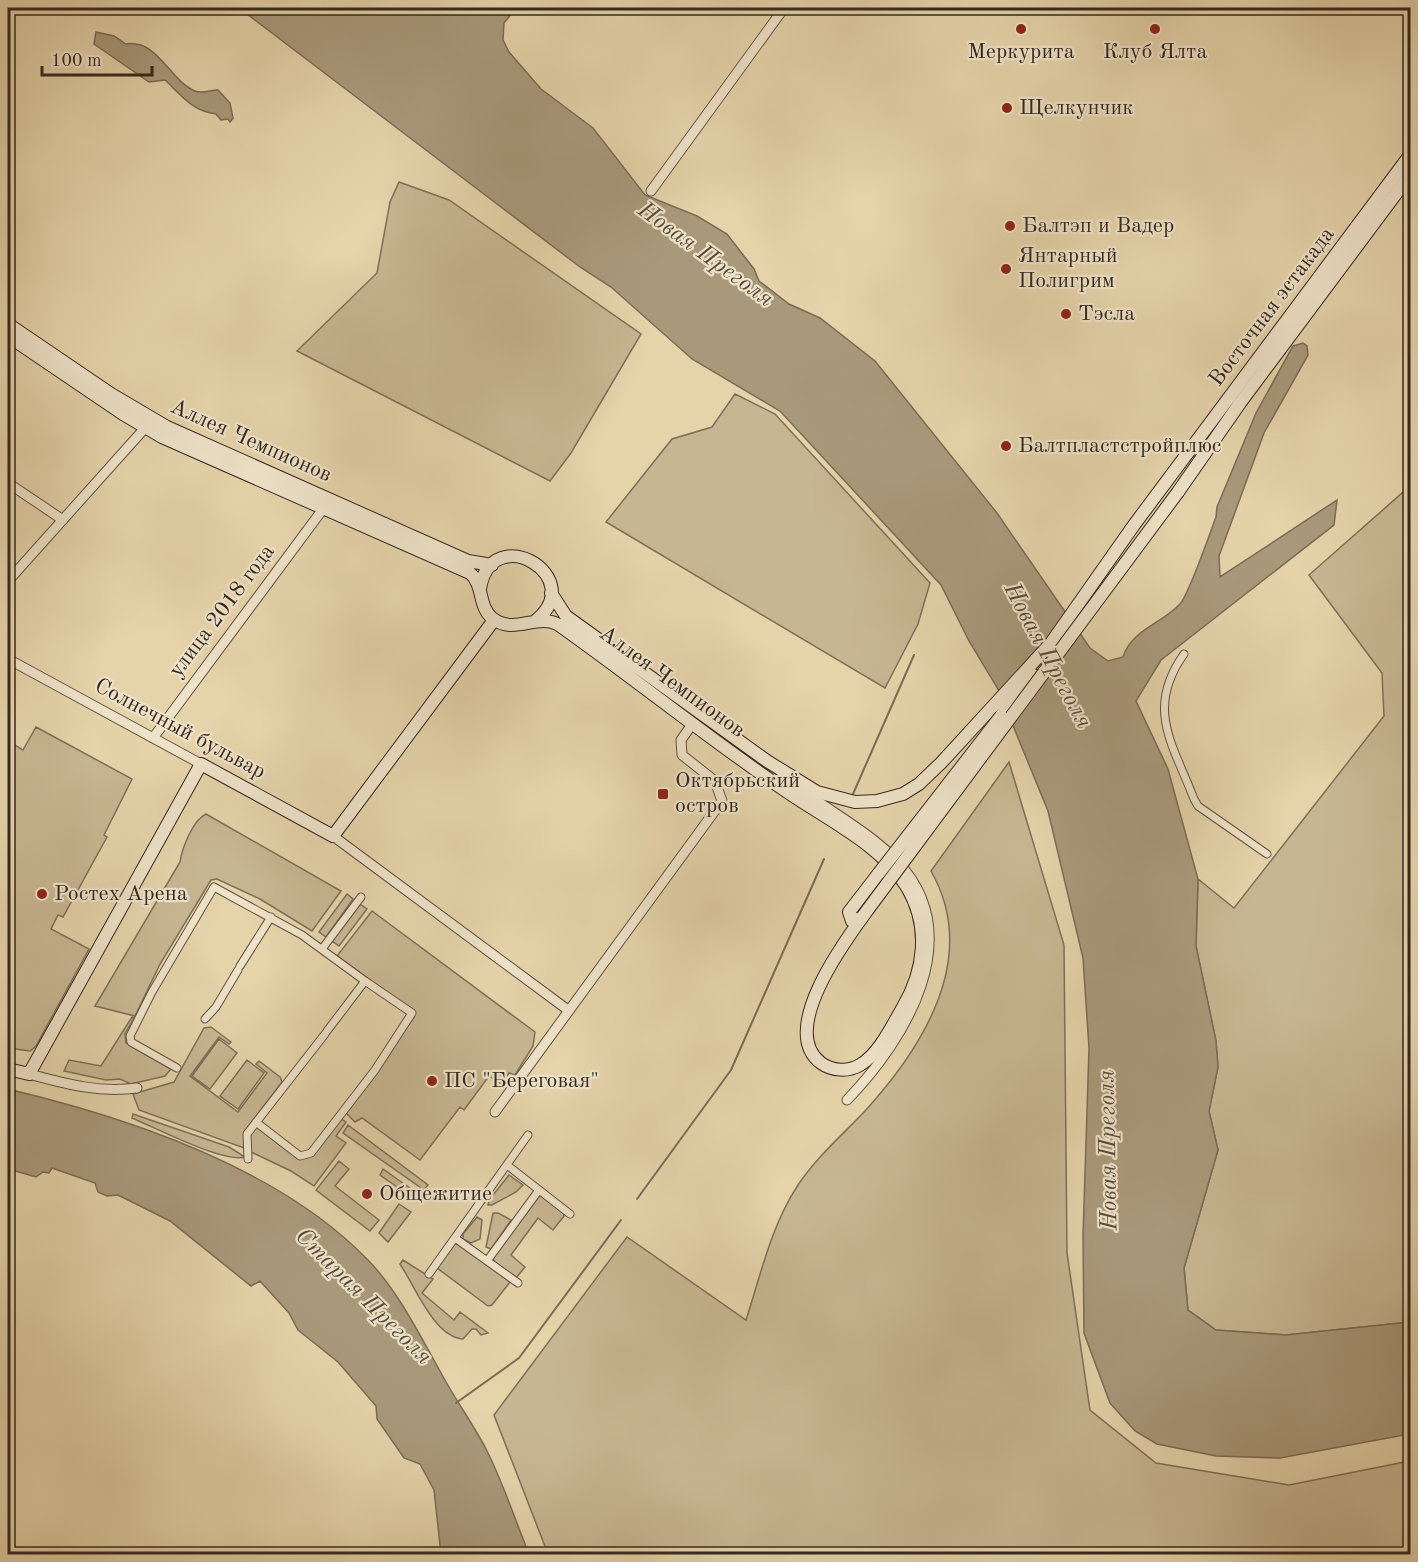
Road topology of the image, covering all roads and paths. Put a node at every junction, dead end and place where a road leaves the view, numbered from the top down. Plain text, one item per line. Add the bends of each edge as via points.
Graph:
1 (784, 8) edge
2 (1410, 155) edge
3 (1410, 175) edge
4 (651, 191) dead end
5 (8, 324) edge
6 (8, 336) edge
7 (145, 428) junction
8 (8, 483) edge
9 (323, 508) junction
10 (63, 520) junction
11 (492, 565) junction
12 (8, 581) edge
13 (480, 589) junction
14 (551, 593) junction
15 (494, 620) junction
16 (534, 622) junction
17 (1051, 643) junction
18 (1184, 654) dead end
19 (8, 659) edge
20 (693, 723) junction
21 (153, 738) junction
22 (767, 761) junction
23 (201, 764) junction
24 (333, 836) junction
25 (1267, 854) dead end
26 (361, 897) dead end
27 (271, 917) junction
28 (861, 918) junction
29 (322, 949) junction
30 (365, 981) junction
31 (568, 1010) junction
32 (204, 1019) dead end
33 (177, 1068) dead end
34 (8, 1069) edge
35 (29, 1074) junction
36 (136, 1088) dead end
37 (847, 1100) dead end
38 (495, 1112) dead end
39 (256, 1122) junction
40 (528, 1135) dead end
41 (248, 1159) dead end
42 (507, 1165) junction
43 (539, 1190) junction
44 (570, 1214) dead end
45 (455, 1238) junction
46 (487, 1261) junction
47 (429, 1274) dead end
48 (518, 1283) dead end

1 - 4 street
2 - 17 main road, Восточная эстакада
3 - 28 main road, Восточная эстакада, bridge
5 - 11 main road, Аллея Чемпионов via 172,430 468,561
6 - 7 main road, Аллея Чемпионов
7 - 9 main road, Аллея Чемпионов
7 - 10 street
8 - 10 street
9 - 13 main road, Аллея Чемпионов via 470,573
9 - 21 street, улица 2018 года
10 - 12 street
11 - 13 main road via 483,576
11 - 14 main road, Аллея Чемпионов via 510,556 531,559 546,573
13 - 15 main road, Аллея Чемпионов via 485,609
14 - 16 main road via 544,612
14 - 22 main road, Аллея Чемпионов via 566,616
15 - 16 main road, Аллея Чемпионов via 514,627
15 - 24 main road
16 - 20 main road, Аллея Чемпионов via 545,620 559,626
17 - 22 main road, Аллея Чемпионов via 925,778 903,794 869,802 826,796
17 - 28 main road, bridge via 1001,716 858,900 849,916 852,921
18 - 25 street via 1167,685 1163,719 1194,799 1198,806
19 - 21 street, Солнечный бульвар
20 - 28 main road, Аллея Чемпионов via 884,860 906,886 920,921 921,960 915,982 870,1058 854,1068 836,1069 819,1061 810,1048 809,1006
20 - 31 street via 681,740 682,755 716,781 723,801
21 - 23 street, Солнечный бульвар
22 - 37 street via 889,854 909,876 926,911 930,954 922,985 881,1059
23 - 24 main road, Солнечный бульвар
23 - 35 main road
24 - 31 street, Солнечный бульвар
26 - 29 street
27 - 29 street
27 - 32 street via 216,1007
27 - 33 street via 214,887 130,1036 131,1042
29 - 30 street
30 - 39 street
30 - 39 street via 412,1013 381,1062 310,1153 300,1156
31 - 38 street
34 - 35 main road
35 - 36 street via 92,1090
39 - 41 street via 247,1134
40 - 42 street
42 - 43 street
42 - 45 street
43 - 44 street
43 - 46 street
45 - 46 street
45 - 47 street
46 - 48 street

